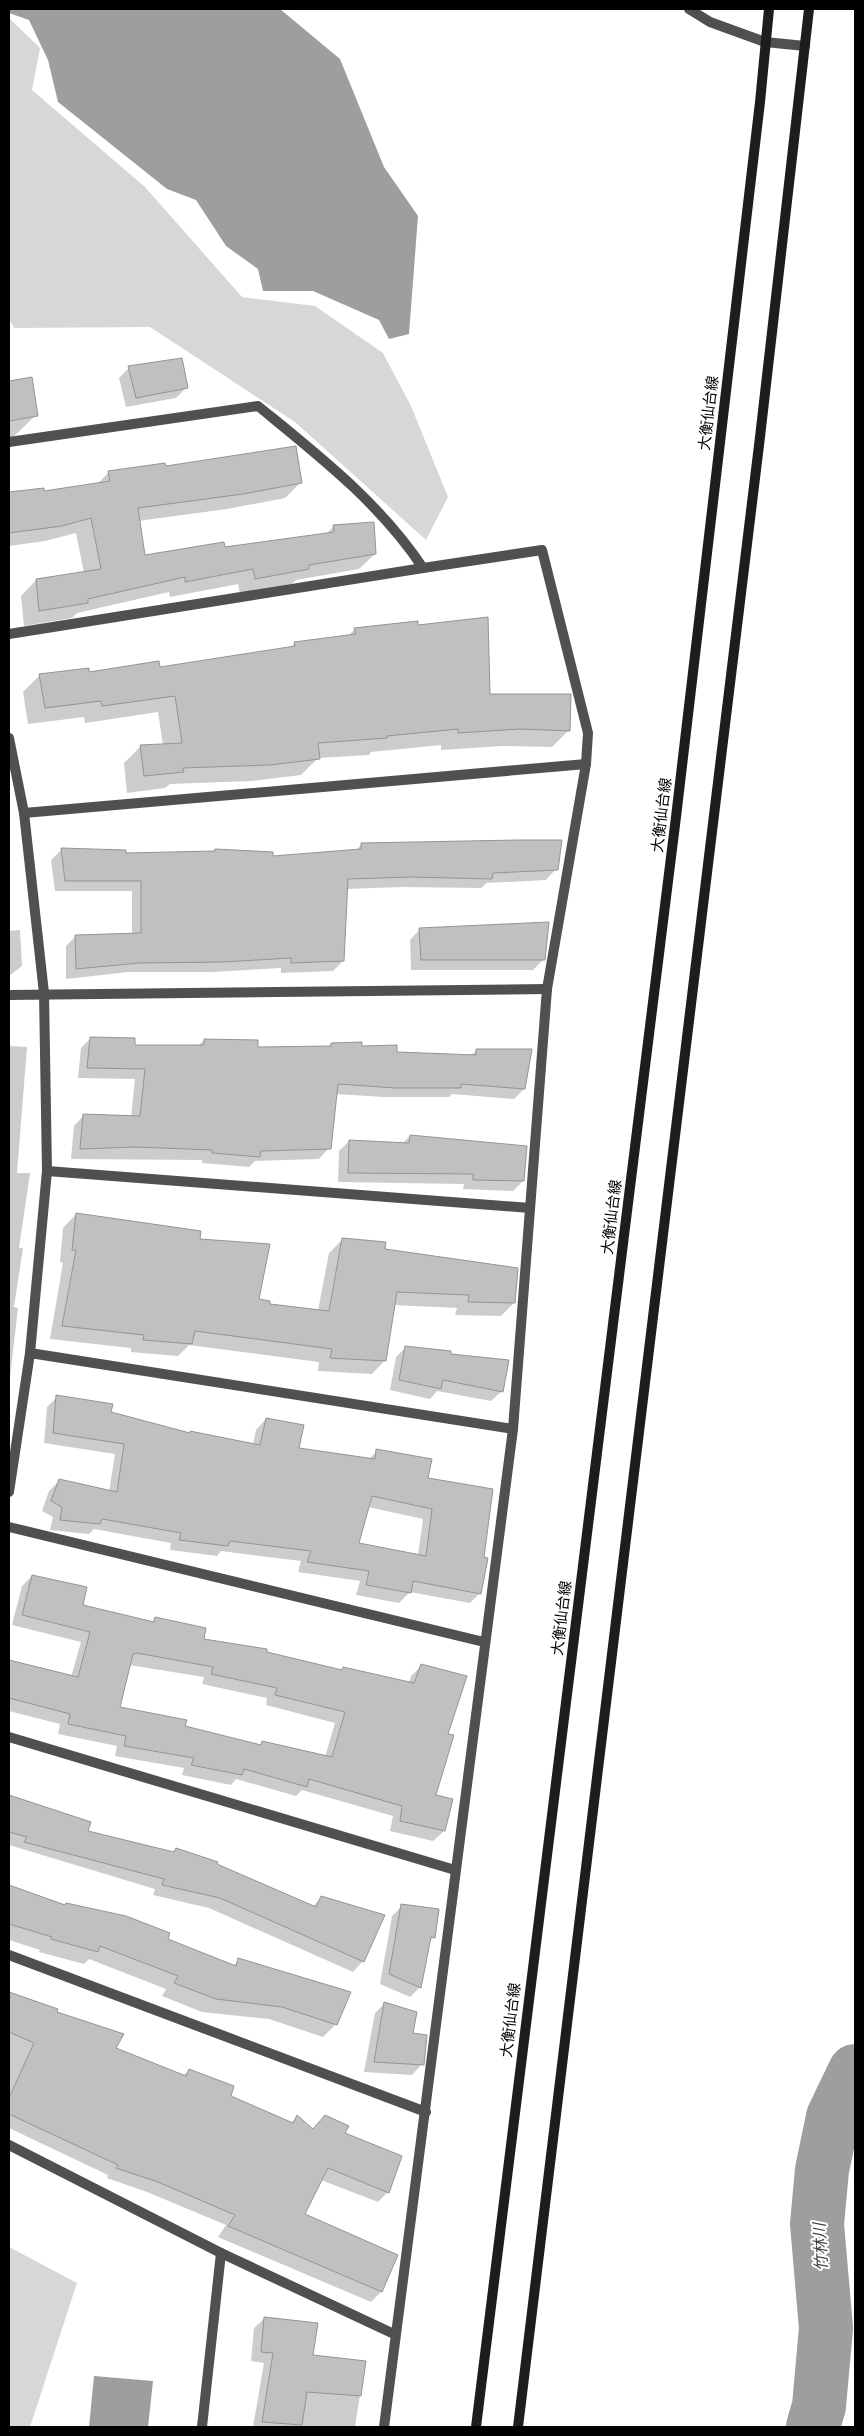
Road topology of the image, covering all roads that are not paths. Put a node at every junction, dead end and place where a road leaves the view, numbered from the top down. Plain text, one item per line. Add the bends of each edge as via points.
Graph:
1 (689, 9) edge
2 (769, 9) edge
3 (809, 9) edge
4 (765, 42) junction
5 (805, 46) junction
6 (9, 442) edge
7 (423, 568) junction
8 (9, 634) edge
9 (9, 738) edge
10 (586, 764) junction
11 (24, 813) junction
12 (548, 989) junction
13 (44, 993) junction
14 (9, 995) edge
15 (47, 1171) junction
16 (530, 1208) junction
17 (30, 1353) junction
18 (513, 1429) junction
19 (9, 1492) edge
20 (9, 1527) edge
21 (484, 1642) junction
22 (9, 1738) edge
23 (456, 1870) junction
24 (9, 1955) edge
25 (426, 2112) junction
26 (9, 2145) edge
27 (220, 2253) junction
28 (394, 2334) junction
29 (202, 2427) edge
30 (384, 2427) edge
31 (476, 2427) edge
32 (518, 2427) edge

1 - 4 street via 710,22
2 - 4 main road, 大衡仙台線
3 - 5 main road
4 - 5 street
4 - 31 main road, 大衡仙台線 via 673,836
5 - 32 main road
6 - 7 street via 258,406 338,472 405,541
7 - 8 street
7 - 10 street via 542,550 588,733
9 - 11 street
10 - 11 street
10 - 12 street
11 - 13 street
12 - 13 street
12 - 16 street
13 - 14 street
13 - 15 street
15 - 16 street
15 - 17 street
16 - 18 street
17 - 18 street
17 - 19 street
18 - 21 street
20 - 21 street
21 - 23 street
22 - 23 street
23 - 25 street
24 - 25 street
25 - 28 street
26 - 27 street
27 - 28 street
27 - 29 street
28 - 30 street

